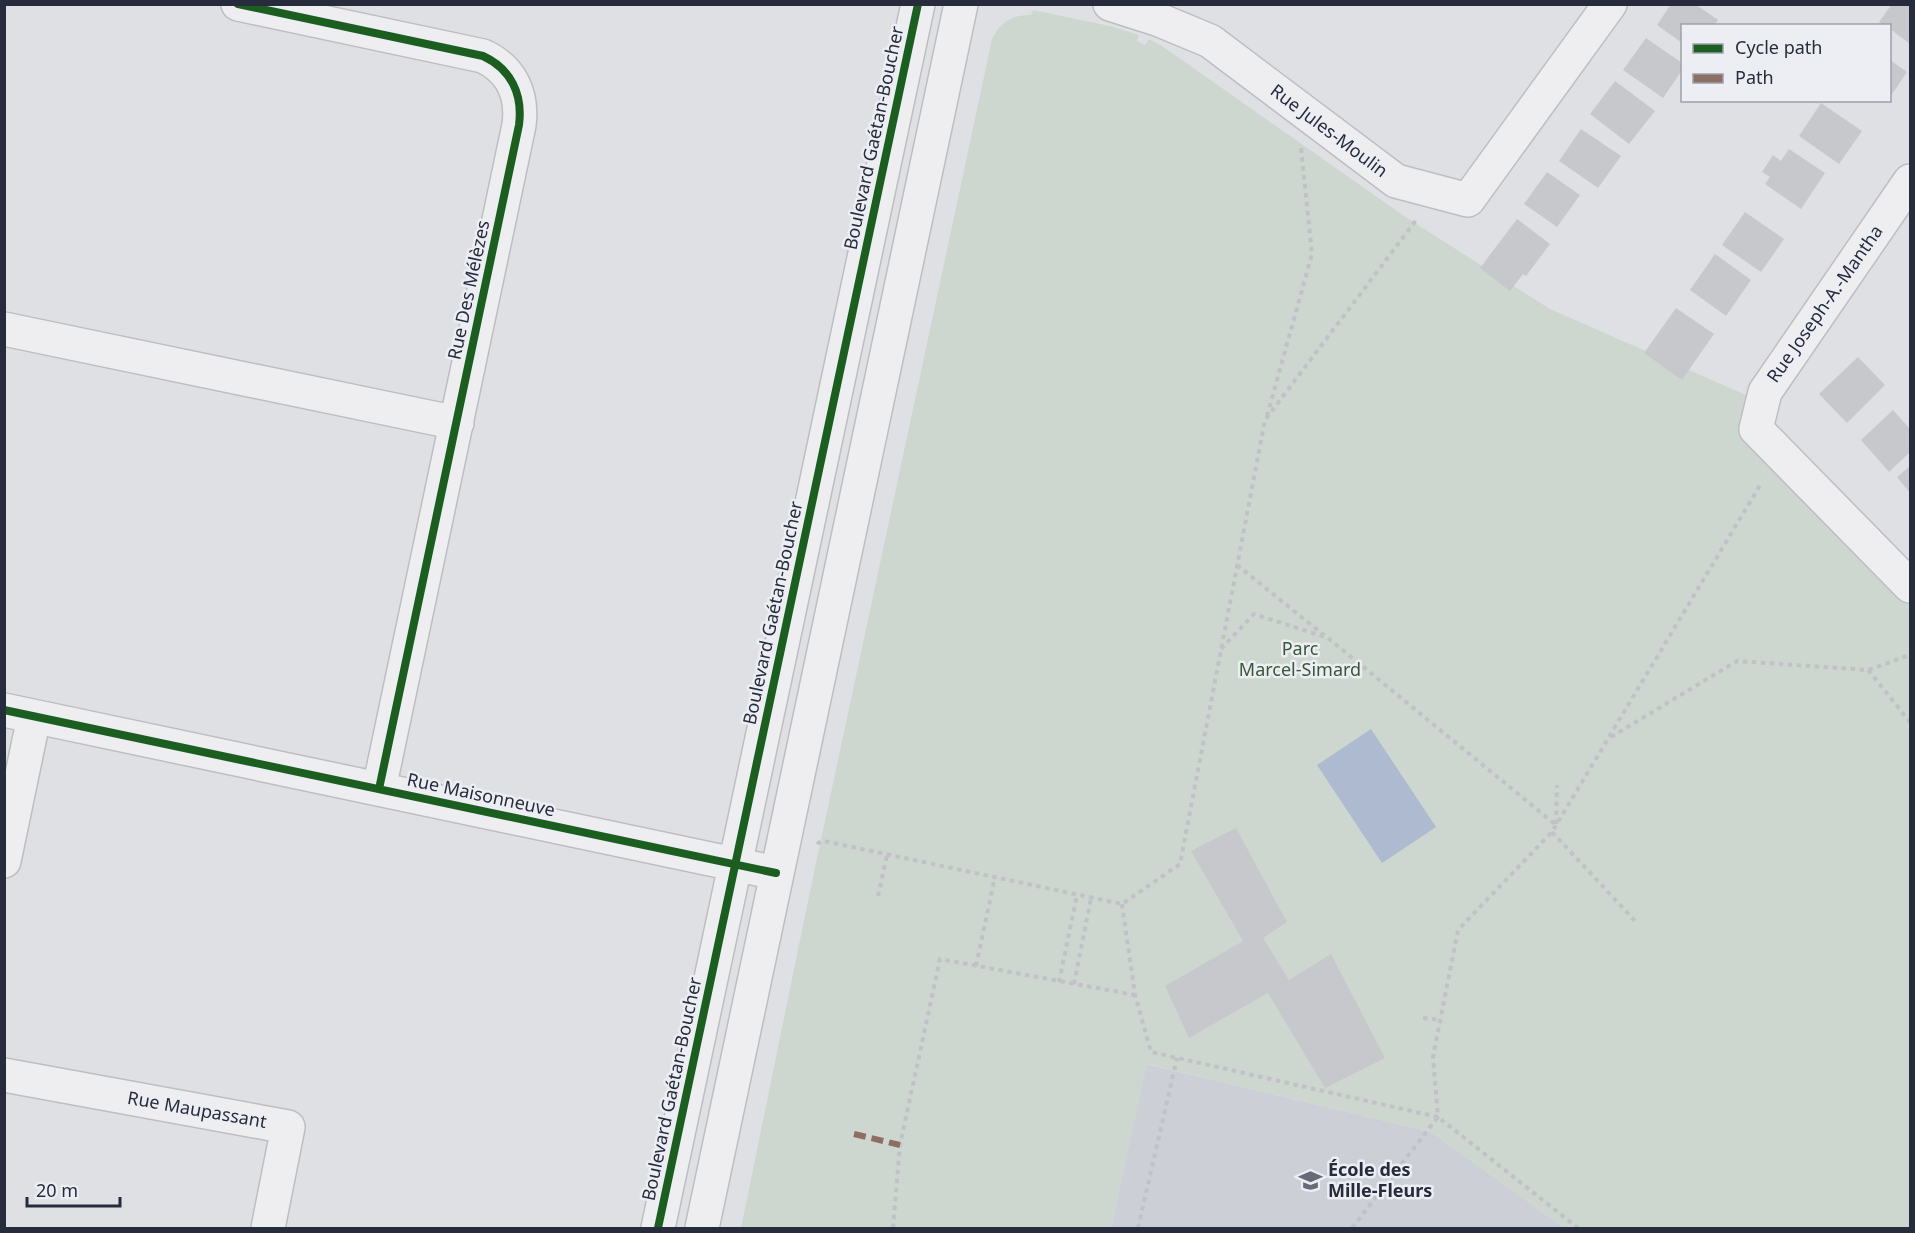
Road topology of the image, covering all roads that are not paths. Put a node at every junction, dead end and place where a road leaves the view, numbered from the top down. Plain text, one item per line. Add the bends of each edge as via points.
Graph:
1 (238, 4) edge
2 (918, 4) edge
3 (961, 4) edge
4 (1110, 4) edge
5 (1610, 4) edge
6 (1911, 181) edge
7 (4, 329) edge
8 (457, 423) junction
9 (1911, 586) edge
10 (19, 714) edge
11 (379, 789) junction
12 (4, 861) edge
13 (734, 863) junction
14 (776, 873) junction
15 (4, 1075) edge
16 (268, 1228) edge
17 (658, 1228) edge
18 (702, 1228) edge

1 - 8 street, Rue Des Mélèzes via 472,53 492,61 514,84 520,104 519,125
2 - 13 street, Boulevard Gaétan-Boucher
3 - 14 street
4 - 5 street, Rue Jules-Moulin via 1210,41 1396,181 1468,200
6 - 9 street, Rue Joseph-A.-Mantha via 1765,392 1756,429
7 - 8 street
8 - 11 street, Rue Des Mélèzes
10 - 11 street, Rue Maisonneuve
10 - 12 street
11 - 13 street, Rue Maisonneuve
13 - 14 street, Rue Maisonneuve
13 - 17 street, Boulevard Gaétan-Boucher
14 - 18 street
15 - 16 street, Rue Maupassant via 288,1127

